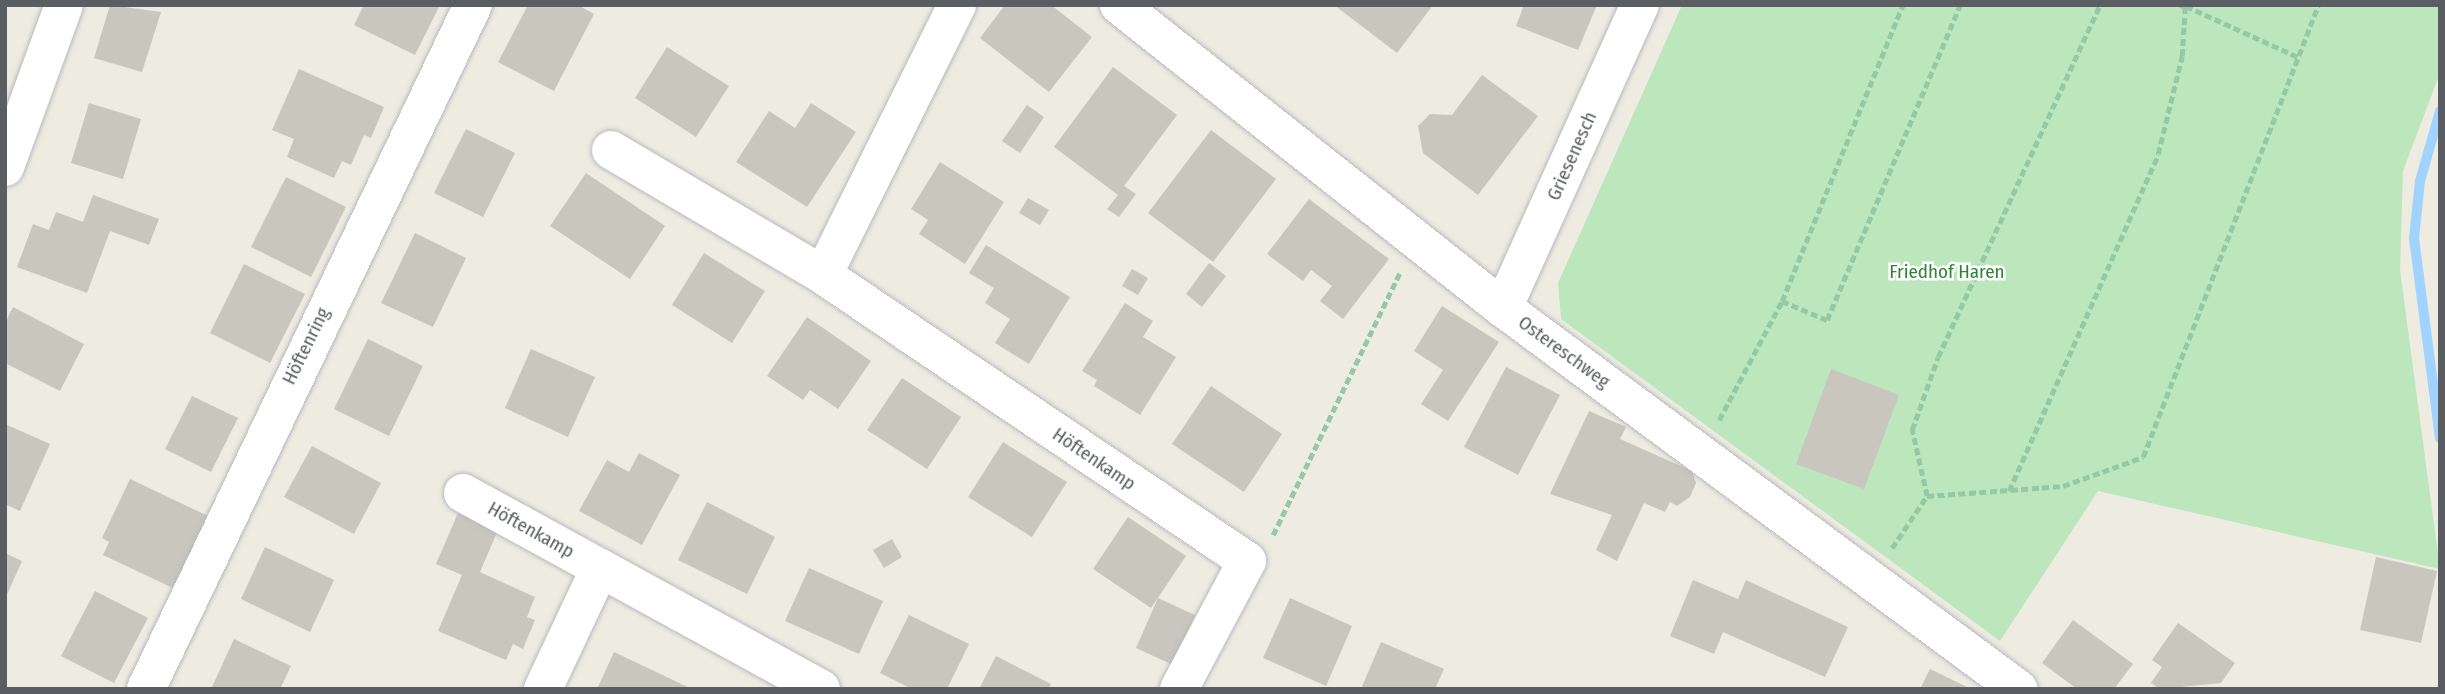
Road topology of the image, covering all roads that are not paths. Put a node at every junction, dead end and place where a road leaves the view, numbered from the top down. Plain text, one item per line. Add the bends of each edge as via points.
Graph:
1 (64, 5) edge
2 (473, 5) edge
3 (957, 5) edge
4 (1119, 5) edge
5 (1640, 5) edge
6 (611, 150) dead end
7 (5, 167) edge
8 (823, 275) junction
9 (1503, 308) junction
10 (463, 493) dead end
11 (600, 568) junction
12 (146, 689) edge
13 (543, 689) edge
14 (821, 689) edge
15 (1180, 689) edge
16 (2018, 689) edge

1 - 7 street
2 - 12 street, Höftenring
3 - 8 street
4 - 9 street, Ostereschweg
5 - 9 street, Griesenesch
6 - 8 street, Höftenkamp
8 - 15 street, Höftenkamp via 1247,561
9 - 16 street, Ostereschweg
10 - 11 street, Höftenkamp
11 - 13 street
11 - 14 street, Höftenkamp

